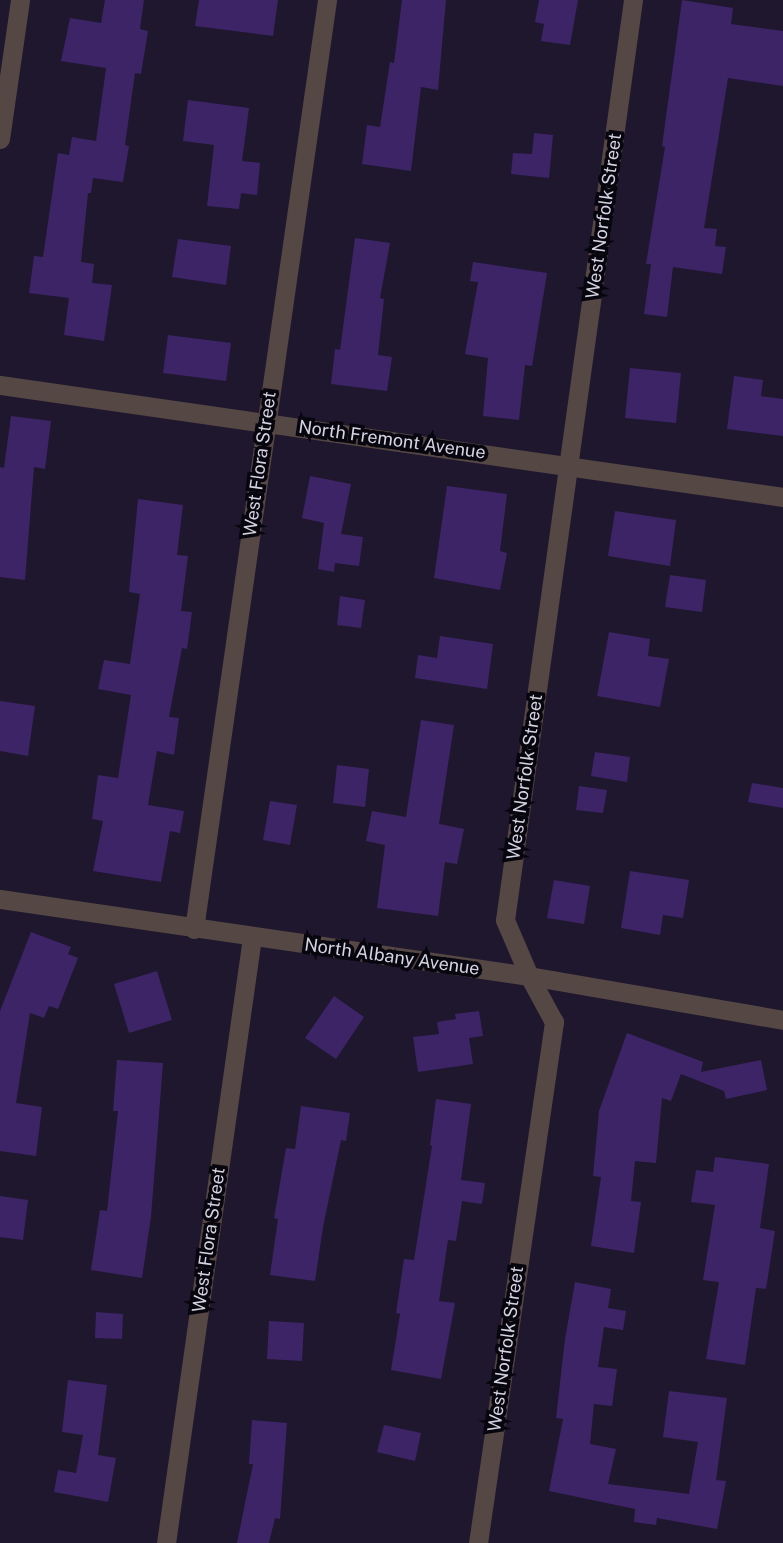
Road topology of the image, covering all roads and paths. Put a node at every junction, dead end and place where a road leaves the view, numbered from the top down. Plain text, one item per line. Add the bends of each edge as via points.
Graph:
1 (20, 0) edge
2 (327, 0) edge
3 (633, 0) edge
4 (0, 138) edge
5 (0, 385) edge
6 (266, 423) junction
7 (570, 465) junction
8 (783, 496) edge
9 (0, 899) edge
10 (194, 929) junction
11 (252, 937) junction
12 (529, 976) junction
13 (783, 1020) edge
14 (166, 1543) edge
15 (478, 1543) edge

1 - 4 street
2 - 6 street, West Flora Street
3 - 7 street, West Norfolk Street
5 - 6 street, North Fremont Avenue
6 - 7 street, North Fremont Avenue
6 - 10 street, West Flora Street
7 - 8 street, North Fremont Avenue
7 - 12 street, West Norfolk Street via 505,920
9 - 10 street, North Albany Avenue
10 - 11 street, North Albany Avenue
11 - 12 street, North Albany Avenue
11 - 14 street, West Flora Street
12 - 13 street, North Albany Avenue
12 - 15 street, West Norfolk Street via 554,1022

